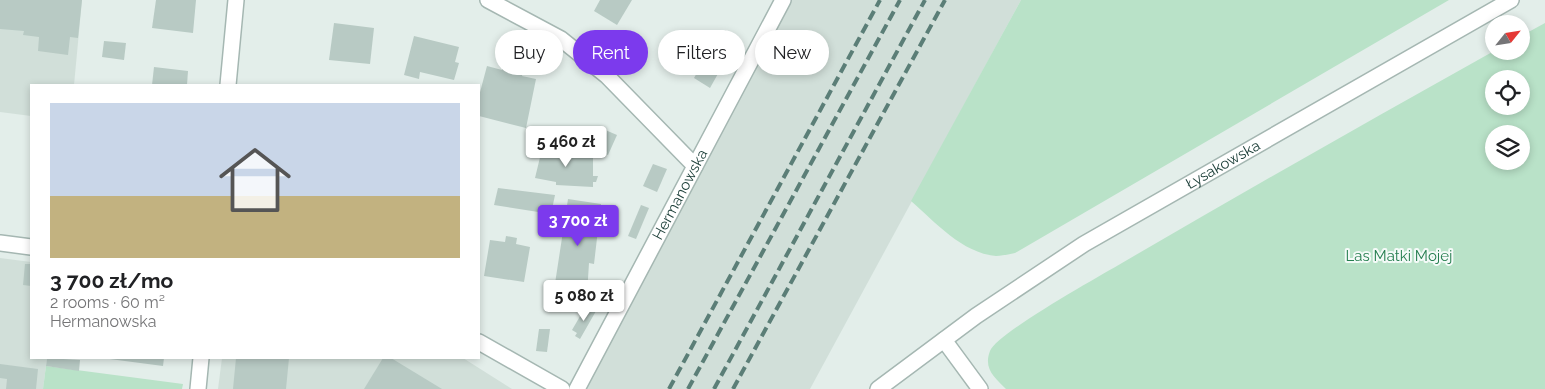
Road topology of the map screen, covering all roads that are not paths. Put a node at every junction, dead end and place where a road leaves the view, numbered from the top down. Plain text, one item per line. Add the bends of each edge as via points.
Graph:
1 (236, 0) edge
2 (488, 0) edge
3 (783, 0) edge
4 (1511, 0) edge
5 (228, 84) edge
6 (695, 166) junction
7 (0, 243) edge
8 (30, 247) edge
9 (944, 340) junction
10 (480, 343) edge
11 (201, 359) edge
12 (198, 389) edge
13 (562, 389) edge
14 (577, 389) edge
15 (878, 389) edge
16 (980, 389) edge

1 - 5 street
2 - 6 street via 562,39 606,76
3 - 6 street, Hermanowska
4 - 9 street, Łysakowska via 1084,244
6 - 14 street, Hermanowska
7 - 8 street
9 - 15 street, Łysakowska
9 - 16 street
10 - 13 street
11 - 12 street

